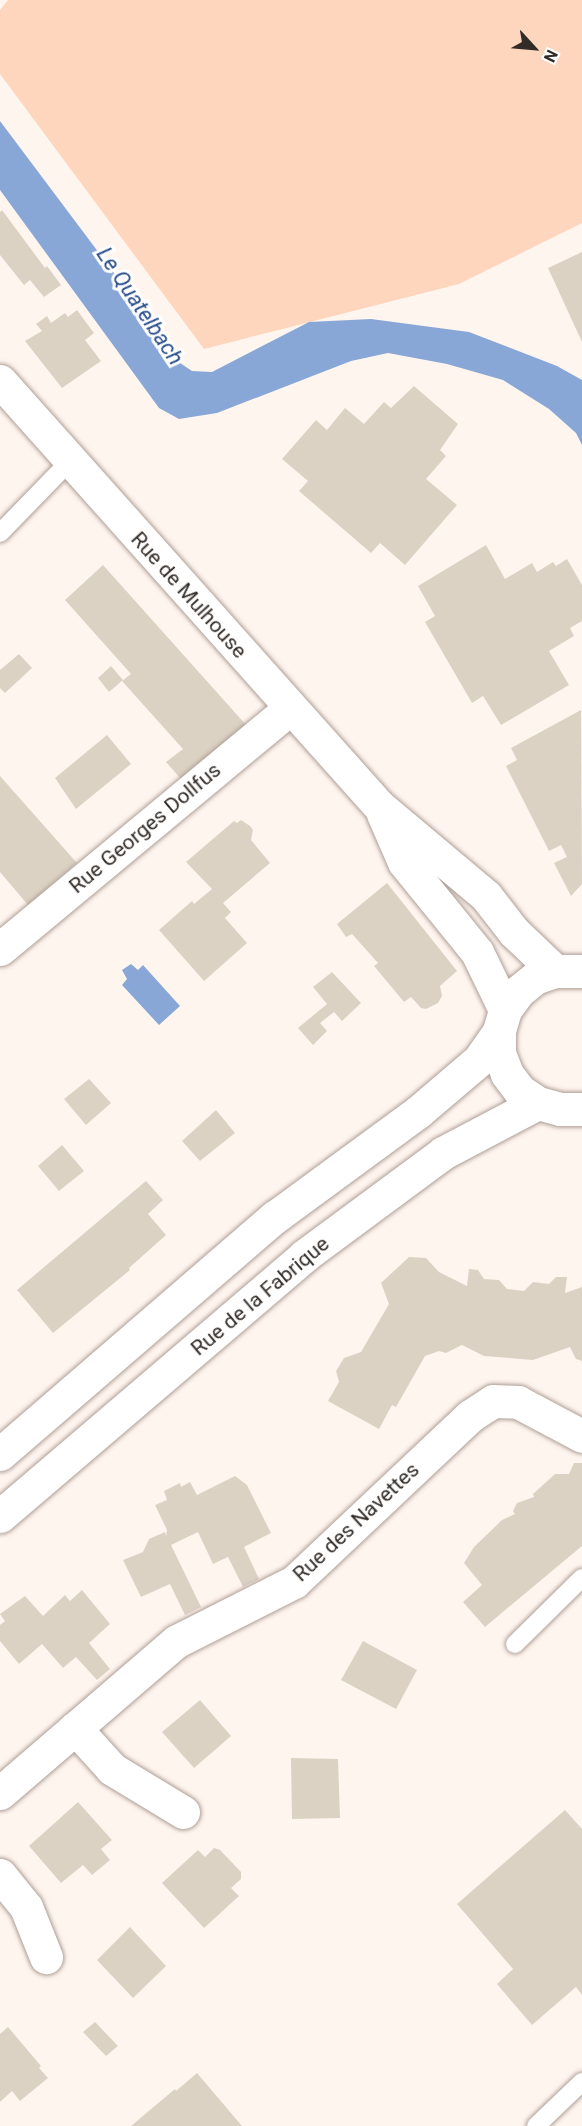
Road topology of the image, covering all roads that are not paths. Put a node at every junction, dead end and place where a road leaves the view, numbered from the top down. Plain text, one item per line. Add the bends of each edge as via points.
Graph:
1 (0, 381) edge
2 (69, 462) junction
3 (0, 533) edge
4 (290, 708) junction
5 (380, 807) junction
6 (0, 949) edge
7 (574, 970) edge
8 (502, 1020) junction
9 (538, 1103) junction
10 (582, 1109) edge
11 (582, 1436) edge
12 (0, 1454) edge
13 (0, 1516) edge
14 (582, 1578) edge
15 (515, 1644) dead end
16 (75, 1728) junction
17 (0, 1793) edge
18 (183, 1812) dead end
19 (0, 1875) edge
20 (46, 1957) dead end
21 (582, 2082) edge
22 (536, 2126) edge

1 - 2 main road, Rue de Mulhouse
2 - 3 lane
2 - 4 main road, Rue de Mulhouse
4 - 5 main road, Rue de Mulhouse
4 - 6 main road, Rue Georges Dollfus
5 - 7 main road, Rue de Mulhouse via 486,896 514,932
5 - 8 main road, Rue de Mulhouse via 404,862 477,952
7 - 8 main road via 535,978 518,992
8 - 9 main road via 499,1053 507,1074 520,1091
8 - 12 main road via 479,1060 418,1112 275,1217
9 - 10 main road via 560,1110
9 - 13 main road, Rue de la Fabrique via 443,1153 304,1256
11 - 16 main road, Rue des Navettes via 518,1402 493,1401 470,1416 294,1582 177,1641
14 - 15 lane
16 - 17 main road, Rue des Navettes
16 - 18 main road via 112,1769
19 - 20 main road via 26,1907
21 - 22 lane

